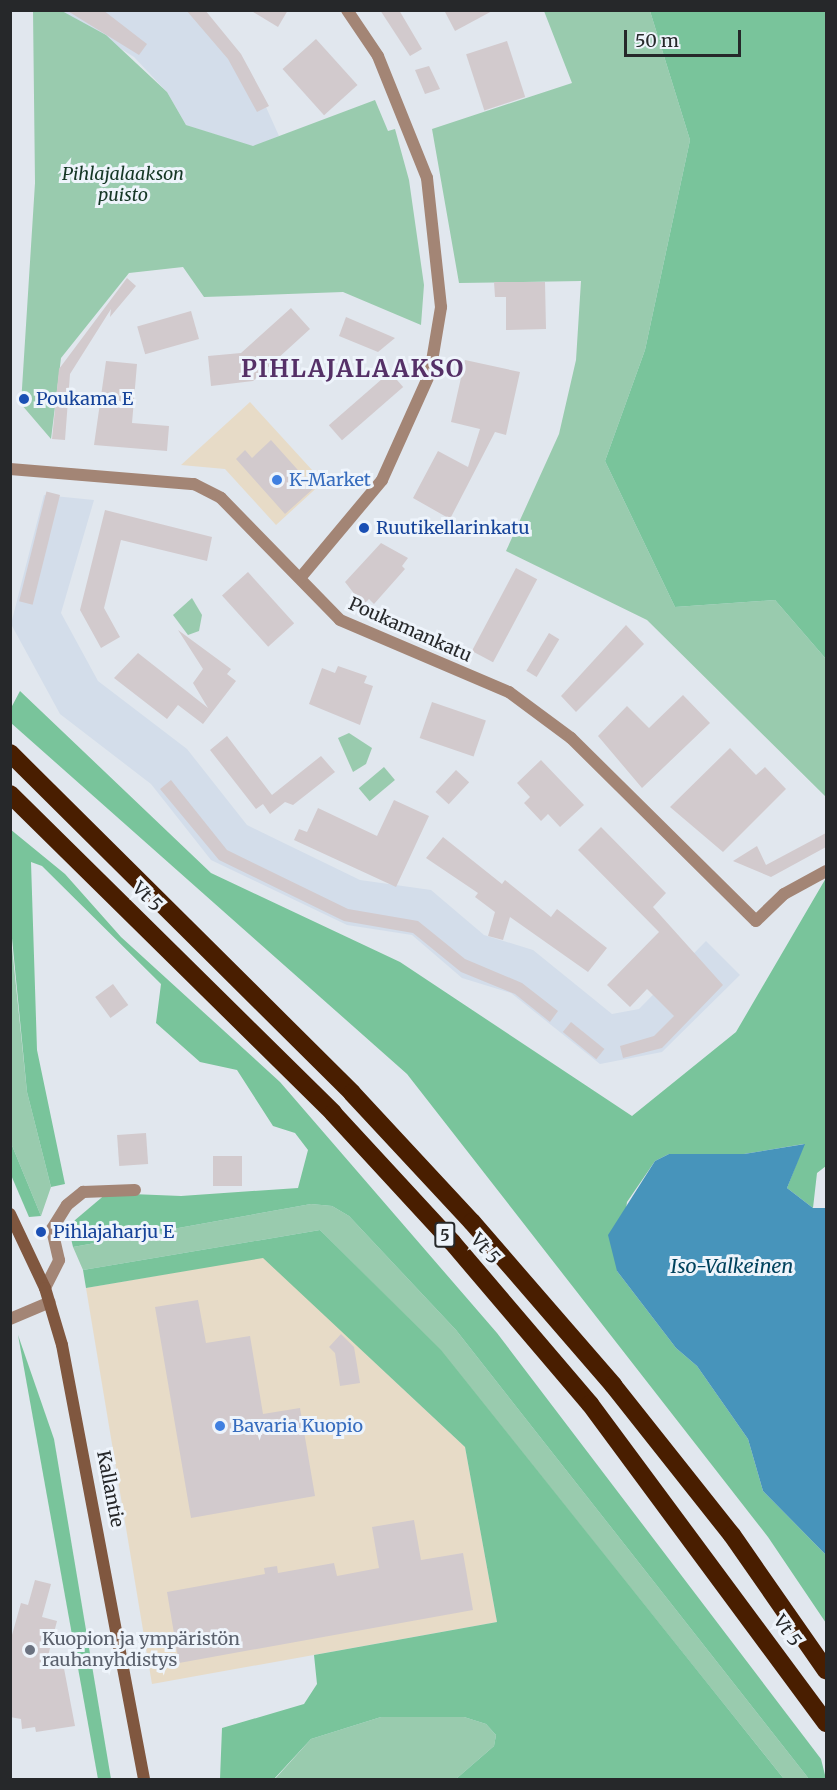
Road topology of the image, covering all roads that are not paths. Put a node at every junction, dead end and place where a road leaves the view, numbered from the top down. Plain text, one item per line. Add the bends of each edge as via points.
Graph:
1 (346, 10) edge
2 (10, 469) edge
3 (301, 577) junction
4 (10, 753) edge
5 (10, 794) edge
6 (826, 871) edge
7 (135, 1190) dead end
8 (10, 1214) edge
9 (45, 1288) junction
10 (50, 1302) junction
11 (10, 1319) edge
12 (826, 1670) edge
13 (826, 1723) edge
14 (144, 1779) edge

1 - 3 street via 378,56 427,178 441,307 430,373 387,471
2 - 3 street, Poukamankatu via 194,484 221,498
3 - 6 street, Poukamankatu via 340,620 509,692 571,738 756,921 784,894
4 - 12 highway, Vt 5 / 5 via 319,1059 472,1222 613,1385 732,1535
5 - 13 highway, Vt 5 / 5 via 333,1113 452,1242 590,1404
7 - 9 street via 83,1192 67,1205 52,1229 58,1260
8 - 9 main road, Kallantie
9 - 10 main road, Kallantie
10 - 11 street
10 - 14 main road, Kallantie via 102,1543

